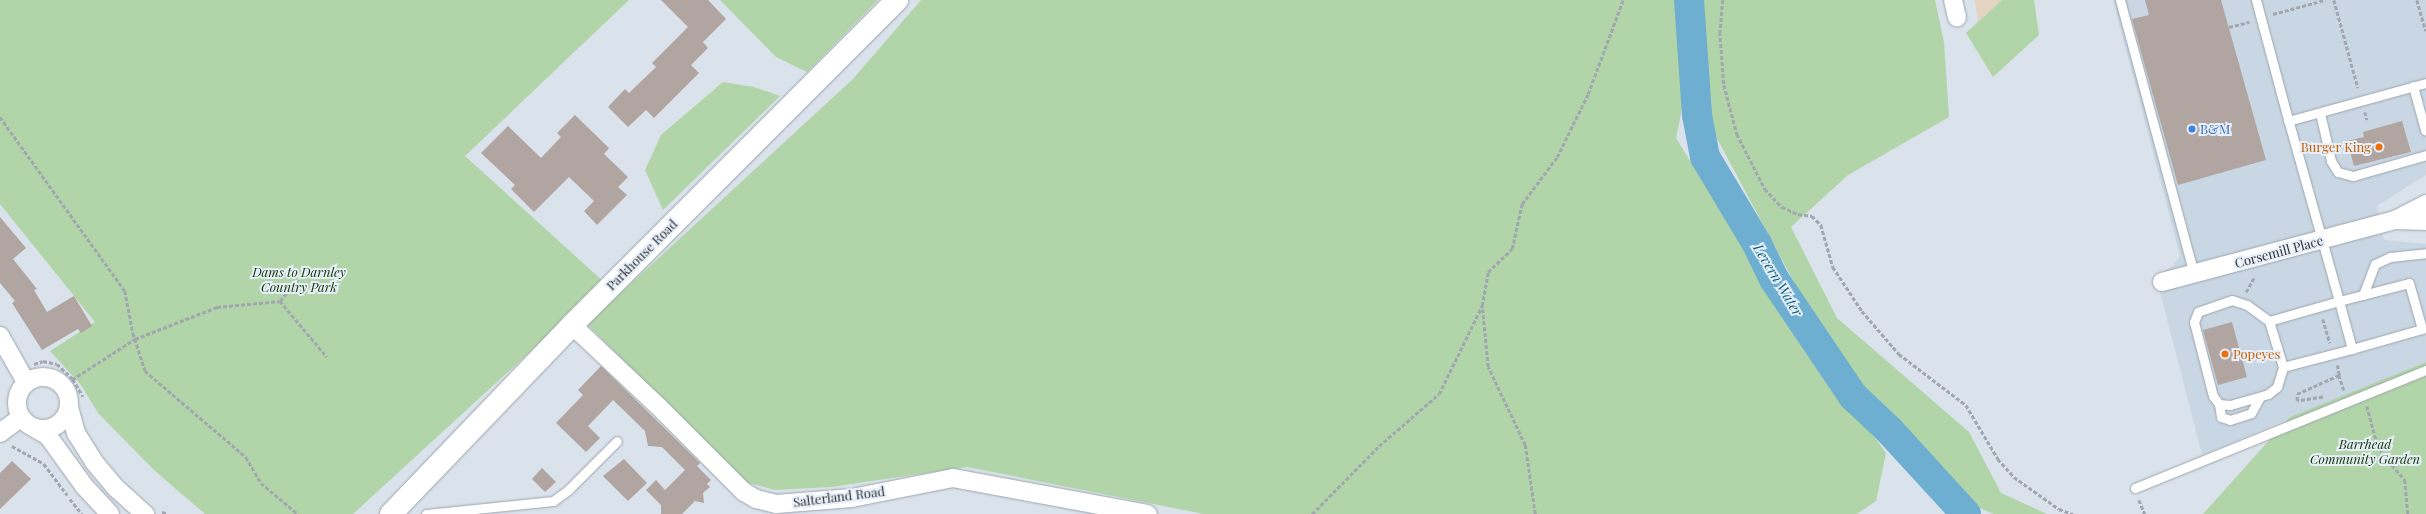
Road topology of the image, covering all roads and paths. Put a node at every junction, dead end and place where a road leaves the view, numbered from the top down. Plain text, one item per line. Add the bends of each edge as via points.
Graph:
1 (897, 0) edge
2 (1623, 0) edge
3 (1723, 0) edge
4 (1953, 0) edge
5 (2120, 0) edge
6 (2256, 0) edge
7 (2325, 0) edge
8 (2334, 0) edge
9 (2417, 0) edge
10 (1957, 18) dead end
11 (2261, 19) junction
12 (2229, 27) dead end
13 (2426, 31) edge
14 (2426, 83) edge
15 (2413, 86) junction
16 (2362, 101) junction
17 (2320, 112) junction
18 (0, 117) edge
19 (2367, 120) dead end
20 (2288, 121) junction
21 (2425, 130) dead end
22 (2426, 156) edge
23 (2426, 204) edge
24 (2396, 220) junction
25 (2426, 222) edge
26 (2322, 240) junction
27 (2426, 253) edge
28 (2194, 274) junction
29 (301, 276) dead end
30 (2162, 282) dead end
31 (2363, 294) junction
32 (280, 301) junction
33 (2339, 301) junction
34 (1482, 306) junction
35 (2269, 321) junction
36 (572, 325) junction
37 (2424, 328) edge
38 (0, 336) edge
39 (135, 339) junction
40 (2352, 349) junction
41 (327, 357) dead end
42 (2283, 367) junction
43 (2426, 370) edge
44 (2339, 375) dead end
45 (26, 382) junction
46 (62, 386) junction
47 (2346, 394) dead end
48 (2364, 394) junction
49 (2260, 397) junction
50 (2219, 404) junction
51 (69, 408) junction
52 (20, 418) junction
53 (36, 429) junction
54 (3, 439) edge
55 (617, 441) dead end
56 (2135, 488) dead end
57 (82, 514) edge
58 (110, 514) edge
59 (146, 514) edge
60 (298, 514) edge
61 (391, 514) edge
62 (426, 514) edge
63 (1148, 514) edge
64 (1312, 514) edge
65 (1535, 514) edge
66 (2072, 514) edge
67 (2408, 514) edge

1 - 36 main road, Parkhouse Road
2 - 34 path via 1584,101 1557,157 1522,204 1512,249 1488,272
3 - 66 path via 1720,32 1724,85 1737,134 1765,190 1782,207 1798,214 1812,216 1821,225 1833,267 1862,311 1899,354 1966,405 1998,459 2014,477 2059,509
4 - 10 street
5 - 28 lane
6 - 11 lane
7 - 11 path
8 - 16 path
9 - 13 path
11 - 12 path
11 - 20 lane
14 - 15 lane
15 - 16 lane
15 - 21 lane
16 - 17 lane
16 - 19 path
17 - 20 lane
17 - 22 lane via 2331,161 2338,172 2353,176
18 - 39 path via 125,291
20 - 26 lane
23 - 24 street, Corsemill Place
24 - 25 street, Corsemill Place
24 - 26 street, Corsemill Place
26 - 28 street, Corsemill Place
26 - 33 lane
27 - 31 lane via 2390,257 2375,264
28 - 30 street, Corsemill Place
29 - 32 path
31 - 33 lane
31 - 37 lane via 2409,283
32 - 39 path via 217,307
32 - 41 path
33 - 35 lane
33 - 40 lane
34 - 64 path via 1439,394 1379,446
34 - 65 path via 1488,367 1525,445
35 - 42 lane
35 - 50 lane via 2247,305 2232,300 2198,312 2194,322 2212,396
36 - 61 main road, Parkhouse Road
36 - 63 street, Salterland Road via 664,411 744,492 756,499 776,504 852,498 953,478
37 - 40 lane
38 - 45 street
39 - 46 path
39 - 60 path via 145,371 246,457 261,483
40 - 42 lane
42 - 49 lane via 2277,386
43 - 48 lane
44 - 47 path
45 - 46 street via 43,377 52,378
45 - 52 street via 17,397 16,405
46 - 51 street via 69,398
48 - 56 lane
48 - 67 path via 2377,442 2384,456 2404,480
49 - 50 lane via 2230,405
49 - 50 lane via 2251,413 2230,420 2222,417
51 - 53 street via 60,423 53,428
51 - 59 street via 76,433 94,462 117,489
52 - 53 street
52 - 54 street
53 - 58 street via 48,436 77,477
54 - 57 path via 44,464
55 - 62 lane via 568,490 553,501

